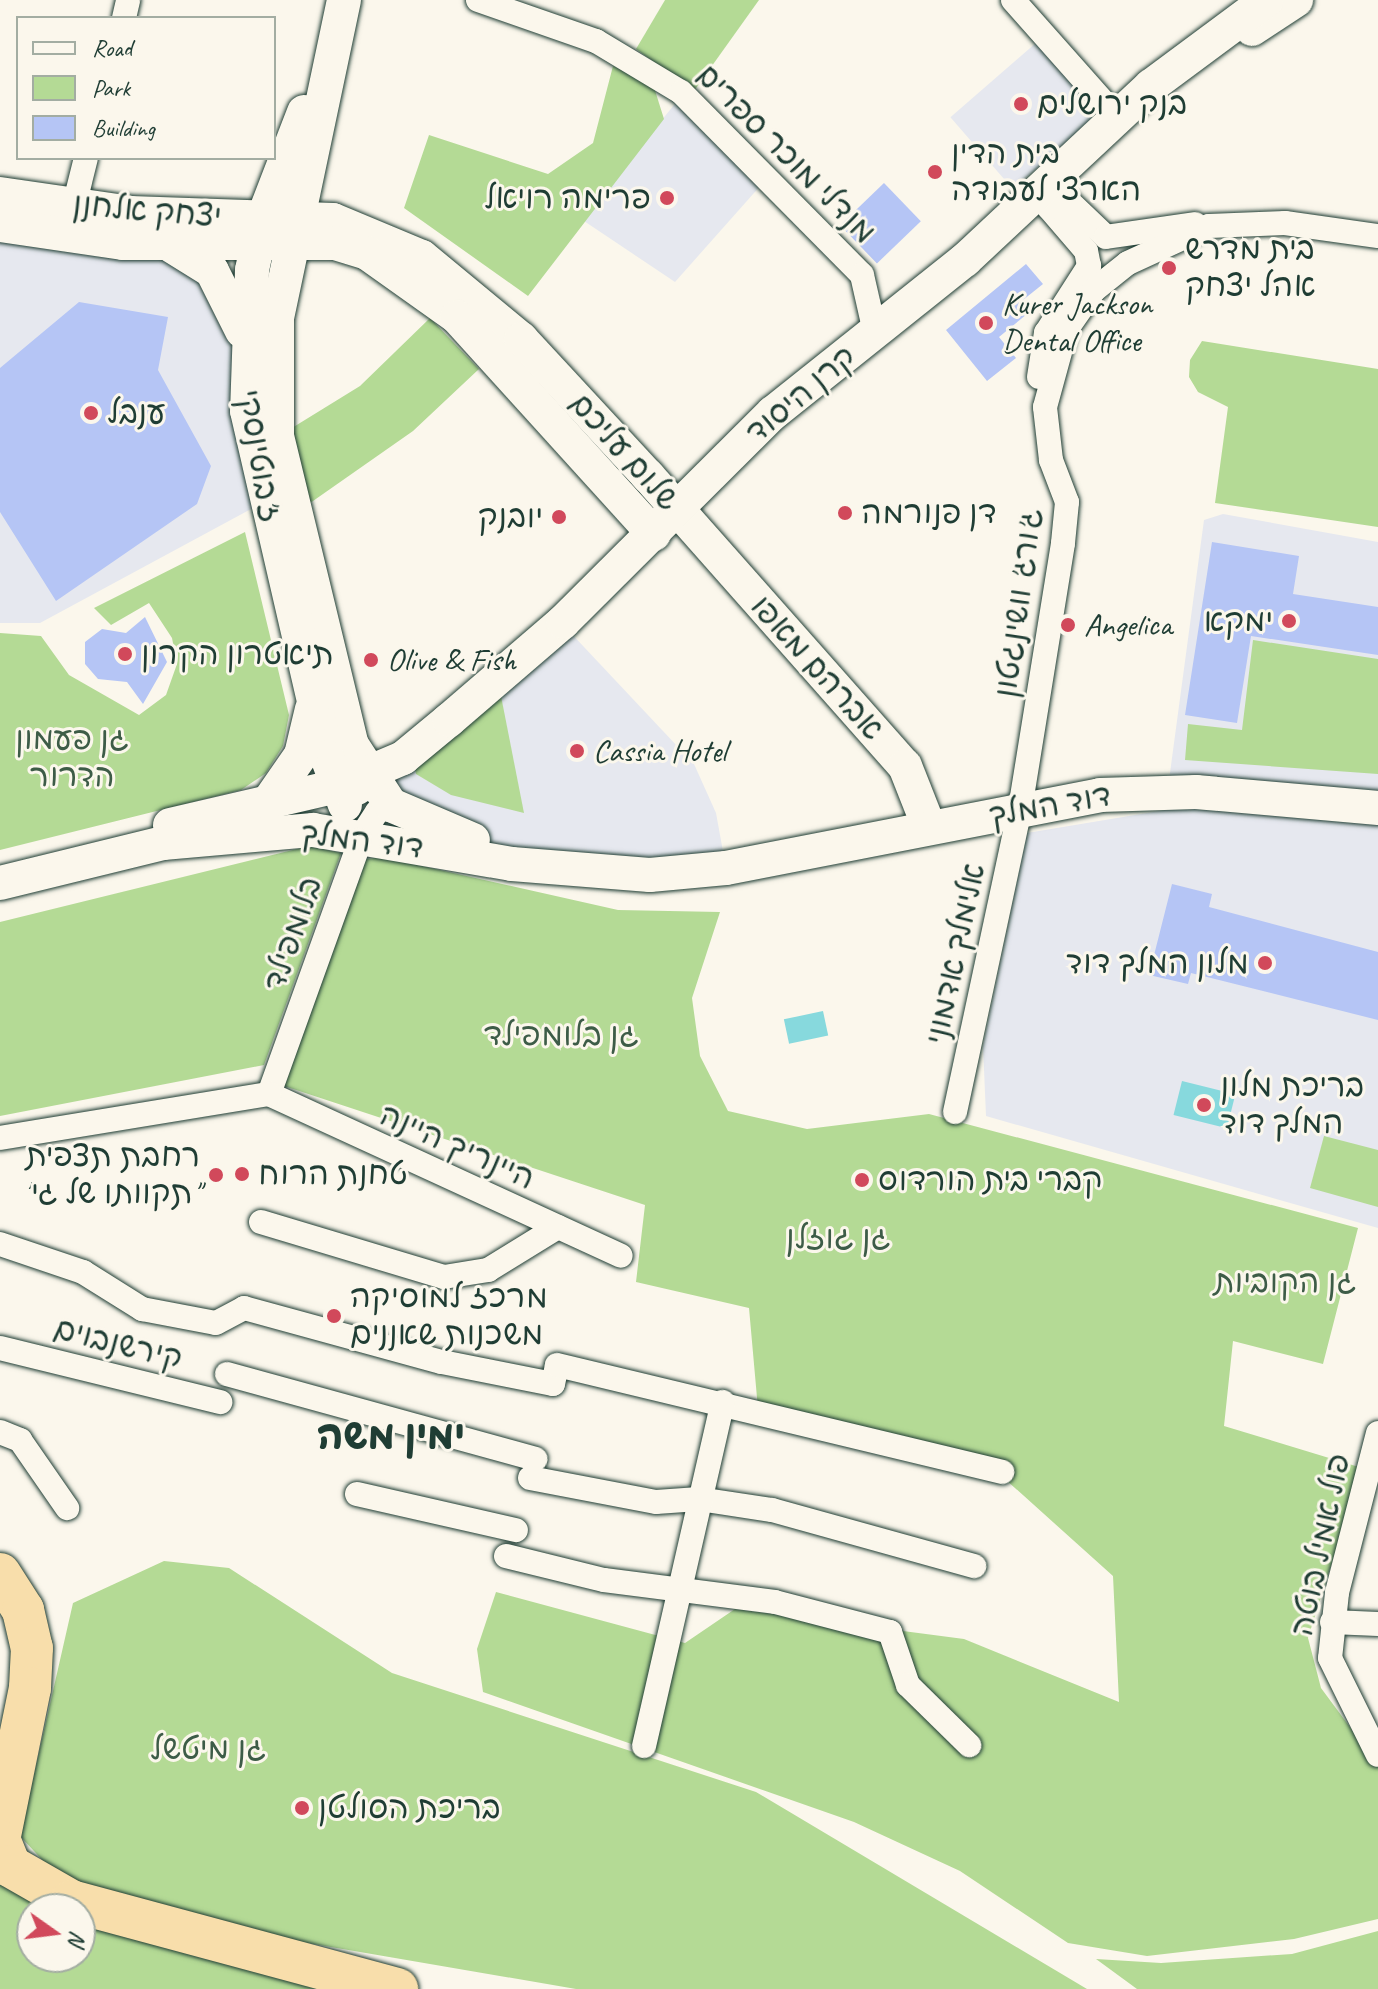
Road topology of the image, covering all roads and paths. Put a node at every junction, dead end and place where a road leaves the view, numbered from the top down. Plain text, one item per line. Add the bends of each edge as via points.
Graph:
1 (344, 0) edge
2 (478, 0) edge
3 (1013, 0) edge
4 (1267, 0) edge
5 (1296, 0) edge
6 (324, 77) junction
7 (1116, 116) junction
8 (86, 160) edge
9 (308, 164) junction
10 (0, 194) edge
11 (1051, 197) junction
12 (74, 206) junction
13 (351, 224) junction
14 (0, 225) edge
15 (1209, 226) junction
16 (277, 230) junction
17 (1378, 236) edge
18 (171, 246) junction
19 (875, 332) junction
20 (245, 342) junction
21 (1045, 407) junction
22 (673, 521) junction
23 (312, 694) junction
24 (368, 789) junction
25 (269, 801) junction
26 (1378, 808) edge
27 (1020, 809) junction
28 (929, 827) junction
29 (362, 835) junction
30 (726, 868) junction
31 (0, 870) edge
32 (0, 883) edge
33 (269, 1094) junction
34 (955, 1112) dead end
35 (0, 1138) edge
36 (261, 1222) dead end
37 (558, 1227) junction
38 (0, 1244) edge
39 (621, 1256) dead end
40 (0, 1348) edge
41 (227, 1374) dead end
42 (220, 1402) dead end
43 (723, 1402) junction
44 (0, 1432) edge
45 (1378, 1433) edge
46 (1002, 1472) dead end
47 (357, 1494) dead end
48 (699, 1499) junction
49 (67, 1508) dead end
50 (516, 1530) dead end
51 (506, 1556) dead end
52 (974, 1566) dead end
53 (0, 1574) edge
54 (678, 1591) junction
55 (1332, 1622) junction
56 (1378, 1624) edge
57 (969, 1745) dead end
58 (644, 1746) dead end
59 (1378, 1755) edge
60 (0, 1838) edge
61 (16, 1875) edge
62 (397, 1989) edge

1 - 6 street, ז'בוטינסקי
2 - 19 street, מנדלי מוכר ספרים via 596,41 681,92 862,275
3 - 7 street
4 - 7 street, קרן היסוד
5 - 11 street, קרן היסוד via 1184,82
6 - 9 street, ז'בוטינסקי
6 - 16 street, ז'בוטינסקי via 300,121
7 - 11 street, קרן היסוד
8 - 12 street
9 - 13 street via 323,204
9 - 16 street, ז'בוטינסקי
10 - 12 street, יצחק אלחנן
11 - 15 street, ג'ורג' וושינגטון via 1114,238 1168,223
11 - 19 street, קרן היסוד
11 - 21 street, ג'ורג' וושינגטון via 1086,251 1089,266 1046,333 1039,374
11 - 22 street, קרן היסוד
12 - 16 street, יצחק אלחנן
13 - 16 street, שלום עליכם
13 - 22 street, שלום עליכם via 422,257 492,312
14 - 18 street, יצחק אלחנן
15 - 17 street, ג'ורג' וושינגטון via 1240,221
15 - 21 street, ג'ורג' וושינגטון via 1149,251 1094,290 1066,330
16 - 18 street, יצחק אלחנן
16 - 20 street, ז'בוטינסקי
16 - 22 street, שלום עליכם via 360,250 438,300
16 - 24 street, ז'בוטינסקי via 277,436 340,709
18 - 20 street via 212,271
19 - 22 street, קרן היסוד via 773,413
20 - 23 street, ז'בוטינסקי via 253,450
21 - 27 street, ג'ורג' וושינגטון via 1051,460 1067,502
22 - 24 street, קרן היסוד
22 - 28 street, אברהם מאפו via 905,766
23 - 24 street, ז'בוטינסקי
23 - 25 street via 301,755
24 - 25 street, דוד המלך
24 - 29 street, ז'בוטינסקי
24 - 29 street, בלומפילד via 377,812
24 - 30 street, דוד המלך via 439,829 511,850
25 - 31 street, דוד המלך
26 - 27 street, דוד המלך via 1167,792 1100,795
27 - 28 street, דוד המלך
27 - 34 street, אלימלך אדמוני
28 - 30 street, דוד המלך
29 - 30 street, דוד המלך via 574,872 650,875
29 - 32 street, דוד המלך via 313,830 163,843
29 - 33 street, בלומפילד
33 - 35 street
33 - 37 street, היינריך היינה
36 - 37 street via 444,1277 488,1270
37 - 39 street, היינריך היינה
38 - 43 street via 83,1272 142,1309 216,1323 244,1308 442,1362 553,1384 557,1365
40 - 42 street, קירשנבוים
41 - 48 street via 656,1502
43 - 46 street
43 - 48 street
44 - 49 street via 20,1440
45 - 55 street, פול אמיל בוטה
47 - 50 street
48 - 52 street via 772,1510
48 - 54 street
51 - 54 street
53 - 60 highway via 23,1610 32,1648 30,1688
54 - 57 street via 775,1602 890,1632 908,1685
54 - 58 street
55 - 56 street
55 - 59 street, פול אמיל בוטה via 1330,1658
60 - 61 highway
61 - 62 highway via 129,1919

